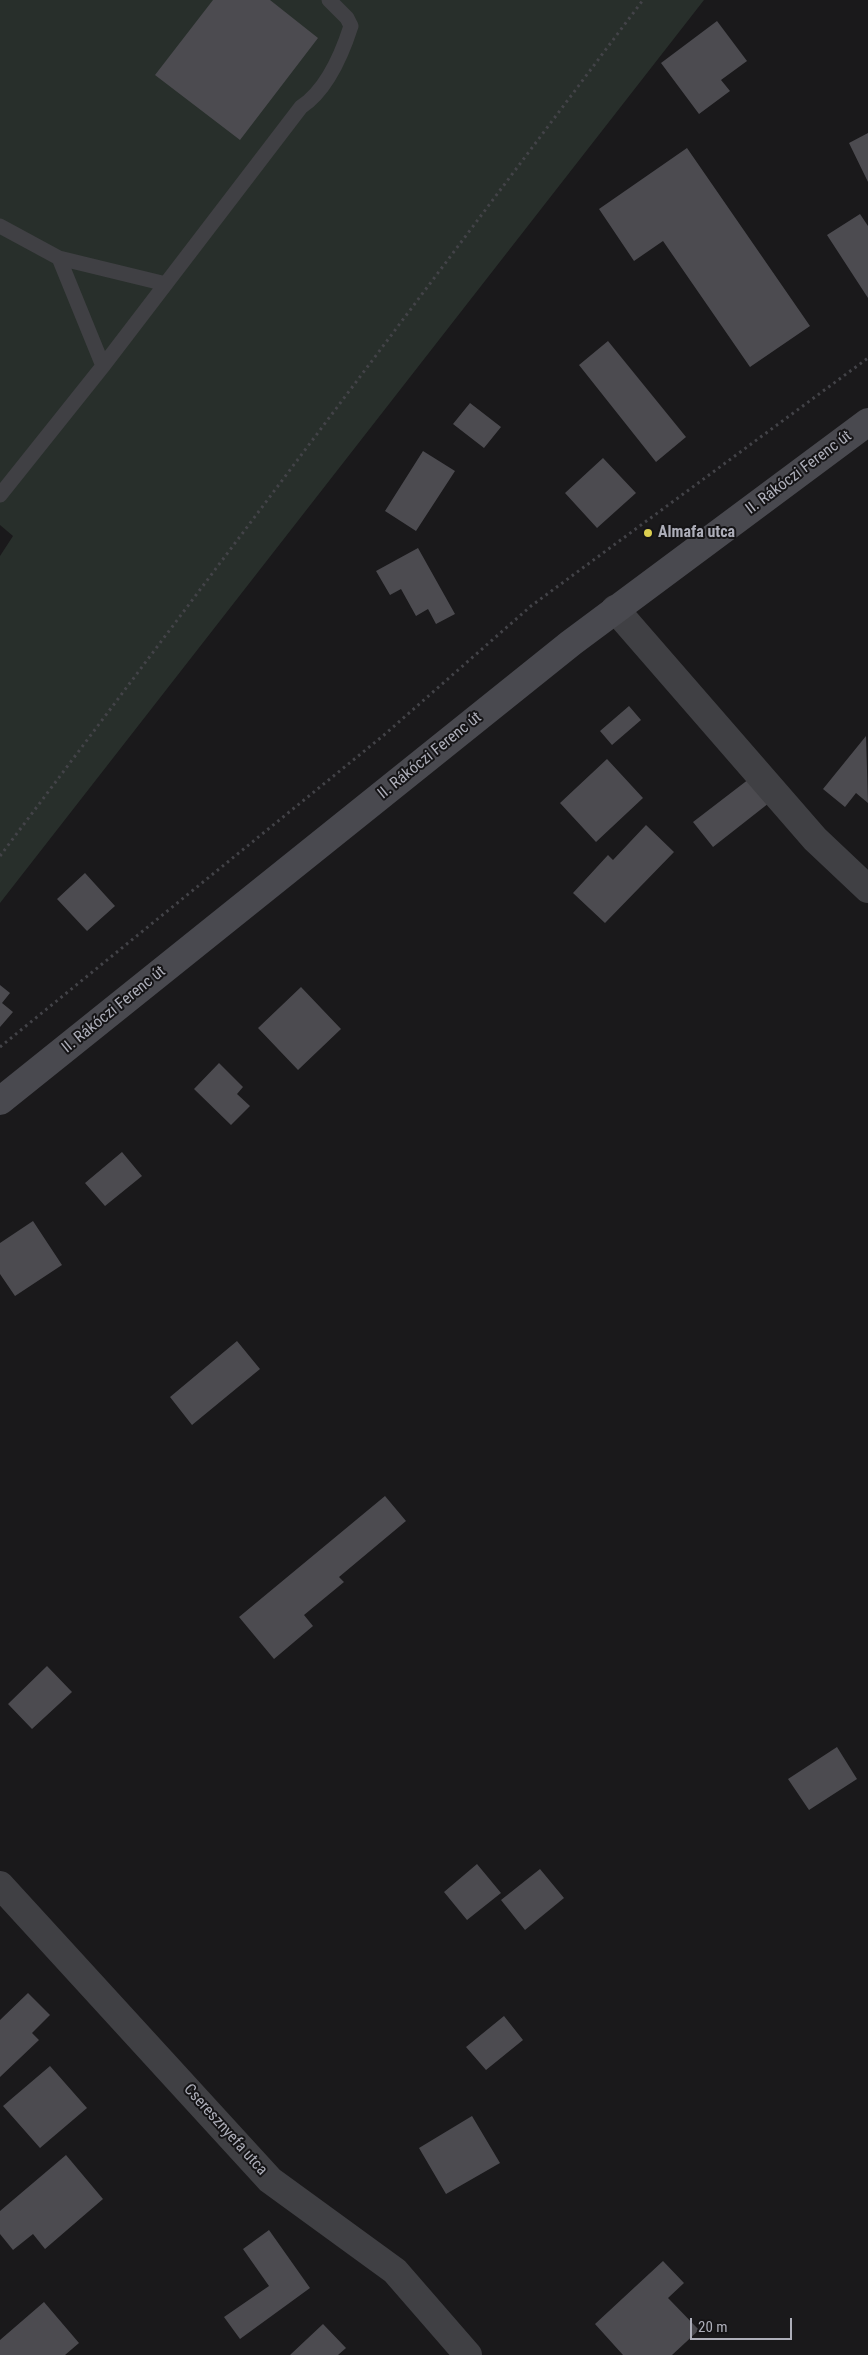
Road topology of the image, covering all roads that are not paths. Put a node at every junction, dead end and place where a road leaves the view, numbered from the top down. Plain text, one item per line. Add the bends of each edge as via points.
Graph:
1 (329, 0) edge
2 (0, 226) edge
3 (59, 258) junction
4 (166, 284) junction
5 (103, 366) junction
6 (868, 422) edge
7 (0, 495) edge
8 (616, 609) junction
9 (868, 889) edge
10 (0, 1101) edge
11 (0, 1885) edge
12 (468, 2355) edge

1 - 4 lane via 351,26 345,45 326,80
2 - 3 lane
3 - 4 lane
3 - 5 lane
4 - 5 lane
5 - 7 lane
6 - 8 main road, II. Rákóczi Ferenc út
8 - 9 street via 815,838
8 - 10 main road, II. Rákóczi Ferenc út
11 - 12 street, Cseresznyefa utca via 270,2180 395,2271

